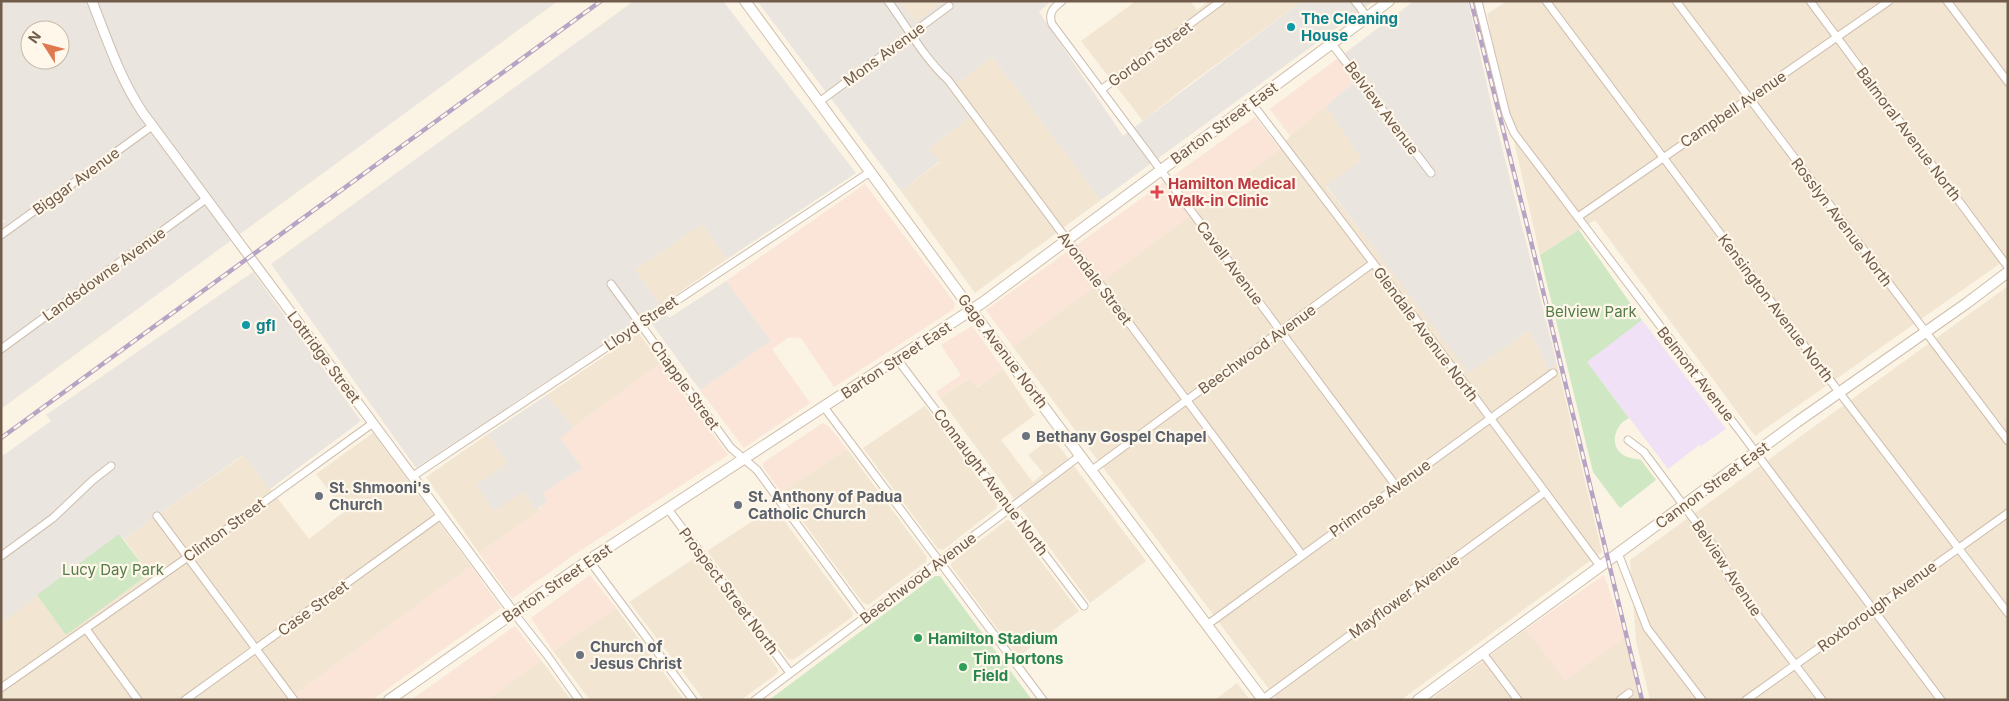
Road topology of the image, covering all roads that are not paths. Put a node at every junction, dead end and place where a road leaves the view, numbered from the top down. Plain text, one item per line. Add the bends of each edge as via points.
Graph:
1 (92, 1) edge
2 (745, 1) edge
3 (888, 1) edge
4 (1062, 1) edge
5 (1222, 1) edge
6 (1355, 1) edge
7 (1389, 1) edge
8 (1478, 1) edge
9 (1546, 1) edge
10 (1676, 1) edge
11 (1810, 1) edge
12 (1889, 1) edge
13 (1947, 1) edge
14 (949, 6) dead end
15 (1367, 17) junction
16 (912, 33) junction
17 (1837, 37) junction
18 (1332, 44) junction
19 (2008, 82) edge
20 (1102, 89) junction
21 (1748, 98) junction
22 (819, 102) junction
23 (1251, 102) junction
24 (152, 126) junction
25 (1663, 157) junction
26 (1161, 169) junction
27 (870, 172) junction
28 (1431, 173) dead end
29 (206, 199) junction
30 (1578, 218) junction
31 (1, 235) edge
32 (1066, 239) junction
33 (1373, 264) junction
34 (2008, 267) edge
35 (2008, 272) edge
36 (611, 284) dead end
37 (972, 310) junction
38 (641, 323) junction
39 (1281, 331) junction
40 (1925, 332) junction
41 (1, 349) edge
42 (897, 359) junction
43 (1553, 373) dead end
44 (1839, 392) junction
45 (1188, 400) junction
46 (824, 407) junction
47 (1490, 418) junction
48 (373, 423) junction
49 (1628, 440) dead end
50 (2008, 441) edge
51 (1756, 452) junction
52 (1081, 455) junction
53 (744, 459) junction
54 (111, 466) dead end
55 (1092, 470) junction
56 (413, 476) junction
57 (1396, 486) junction
58 (1545, 492) junction
59 (1684, 506) junction
60 (1010, 508) junction
61 (668, 509) junction
62 (2008, 513) edge
63 (157, 516) dead end
64 (441, 516) junction
65 (1958, 548) junction
66 (1618, 553) junction
67 (1302, 555) junction
68 (1, 556) edge
69 (188, 557) junction
70 (589, 560) junction
71 (940, 562) junction
72 (1600, 566) junction
73 (1084, 606) dead end
74 (1873, 609) junction
75 (513, 612) junction
76 (2008, 613) edge
77 (866, 618) junction
78 (1207, 625) junction
79 (86, 629) junction
80 (256, 648) junction
81 (1482, 652) junction
82 (1795, 664) junction
83 (790, 673) junction
84 (1, 688) edge
85 (1629, 693) dead end
86 (138, 700) edge
87 (185, 700) edge
88 (294, 700) edge
89 (389, 700) edge
90 (579, 700) edge
91 (693, 700) edge
92 (755, 700) edge
93 (1043, 700) edge
94 (1263, 700) edge
95 (1418, 700) edge
96 (1518, 700) edge
97 (1620, 700) edge
98 (1702, 700) edge
99 (1746, 700) edge
100 (1822, 700) edge
101 (1941, 700) edge

1 - 24 street, Lottridge Street via 134,100
2 - 22 main road, Gage Avenue North
3 - 16 street, Avondale Street
4 - 20 street, Cavell Avenue via 1053,7 1052,24
5 - 20 street, Gordon Street
6 - 15 street
7 - 15 main road, Barton Street East
8 - 30 street, Belmont Avenue via 1506,114 1514,133
9 - 25 street, Kensington Avenue North
10 - 21 street, Rosslyn Avenue North
11 - 17 street, Balmoral Avenue North
12 - 17 street, Campbell Avenue
13 - 19 street
14 - 16 street, Mons Avenue
15 - 18 main road, Barton Street East
16 - 22 street, Mons Avenue
16 - 32 street, Avondale Street
17 - 21 street, Campbell Avenue
17 - 34 street, Balmoral Avenue North
18 - 23 main road, Barton Street East
18 - 28 street, Belview Avenue
20 - 26 street, Cavell Avenue
21 - 25 street, Campbell Avenue
21 - 40 street, Rosslyn Avenue North
22 - 27 main road, Gage Avenue North
23 - 26 main road, Barton Street East
23 - 33 street, Glendale Avenue North
24 - 29 street, Lottridge Street
24 - 31 street, Biggar Avenue
25 - 30 street, Campbell Avenue
25 - 44 street, Kensington Avenue North
26 - 32 main road, Barton Street East
26 - 39 street, Cavell Avenue
27 - 37 main road, Gage Avenue North
27 - 38 street, Lloyd Street
29 - 41 street, Landsdowne Avenue
29 - 48 street, Lottridge Street
30 - 51 street, Belmont Avenue
32 - 37 main road, Barton Street East
32 - 45 street, Avondale Street
33 - 39 street, Beechwood Avenue
33 - 47 street, Glendale Avenue North
35 - 40 main road, Cannon Street East
36 - 38 street, Chapple Street
37 - 42 main road, Barton Street East
37 - 52 main road, Gage Avenue North
38 - 53 street, Chapple Street via 731,448
38 - 56 street, Lloyd Street
39 - 45 street, Beechwood Avenue
39 - 57 street, Cavell Avenue
40 - 44 main road, Cannon Street East
40 - 50 street, Rosslyn Avenue North
42 - 46 main road, Barton Street East
42 - 60 street, Connaught Avenue North
43 - 47 street, Primrose Avenue
44 - 51 main road, Cannon Street East
44 - 65 street, Kensington Avenue North
45 - 55 street, Beechwood Avenue
45 - 67 street, Avondale Street
46 - 53 main road, Barton Street East
46 - 71 street
47 - 57 street, Primrose Avenue
47 - 58 street, Glendale Avenue North
48 - 56 street, Lottridge Street
48 - 69 street, Clinton Street
49 - 59 street, Belview Avenue via 1644,452
51 - 59 main road, Cannon Street East
51 - 74 street, Belmont Avenue
52 - 55 main road, Gage Avenue North
52 - 60 street, Beechwood Avenue
53 - 61 main road, Barton Street East
53 - 77 street, Chapple Street via 757,470
54 - 68 street via 53,518
55 - 78 main road, Gage Avenue North
56 - 64 street, Lottridge Street
57 - 67 street, Primrose Avenue
58 - 72 street, Glendale Avenue North
58 - 94 street, Mayflower Avenue
59 - 66 main road, Cannon Street East
59 - 82 street, Belview Avenue via 1720,555 1730,579
60 - 71 street, Beechwood Avenue
60 - 73 street, Connaught Avenue North
61 - 70 main road, Barton Street East
61 - 83 street, Prospect Street North
62 - 65 street, Roxborough Avenue
63 - 69 street
64 - 75 street, Lottridge Street
64 - 80 street, Case Street
65 - 74 street, Roxborough Avenue
65 - 76 street, Kensington Avenue North
66 - 72 main road, Cannon Street East
66 - 98 street via 1647,628
67 - 78 street, Primrose Avenue
69 - 79 street, Clinton Street
69 - 80 street
70 - 75 main road, Barton Street East
70 - 91 street
71 - 77 street, Beechwood Avenue
71 - 93 street
72 - 81 main road, Cannon Street East
74 - 82 street, Roxborough Avenue
74 - 101 street, Belmont Avenue
75 - 89 main road, Barton Street East
75 - 90 street, Lottridge Street
77 - 83 street, Beechwood Avenue
78 - 94 main road, Gage Avenue North
79 - 84 street, Clinton Street
79 - 86 street
80 - 87 street, Case Street
80 - 88 street
81 - 95 main road, Cannon Street East
81 - 96 street
82 - 99 street, Roxborough Avenue
82 - 100 street, Belview Avenue
83 - 92 street, Beechwood Avenue
85 - 97 street

